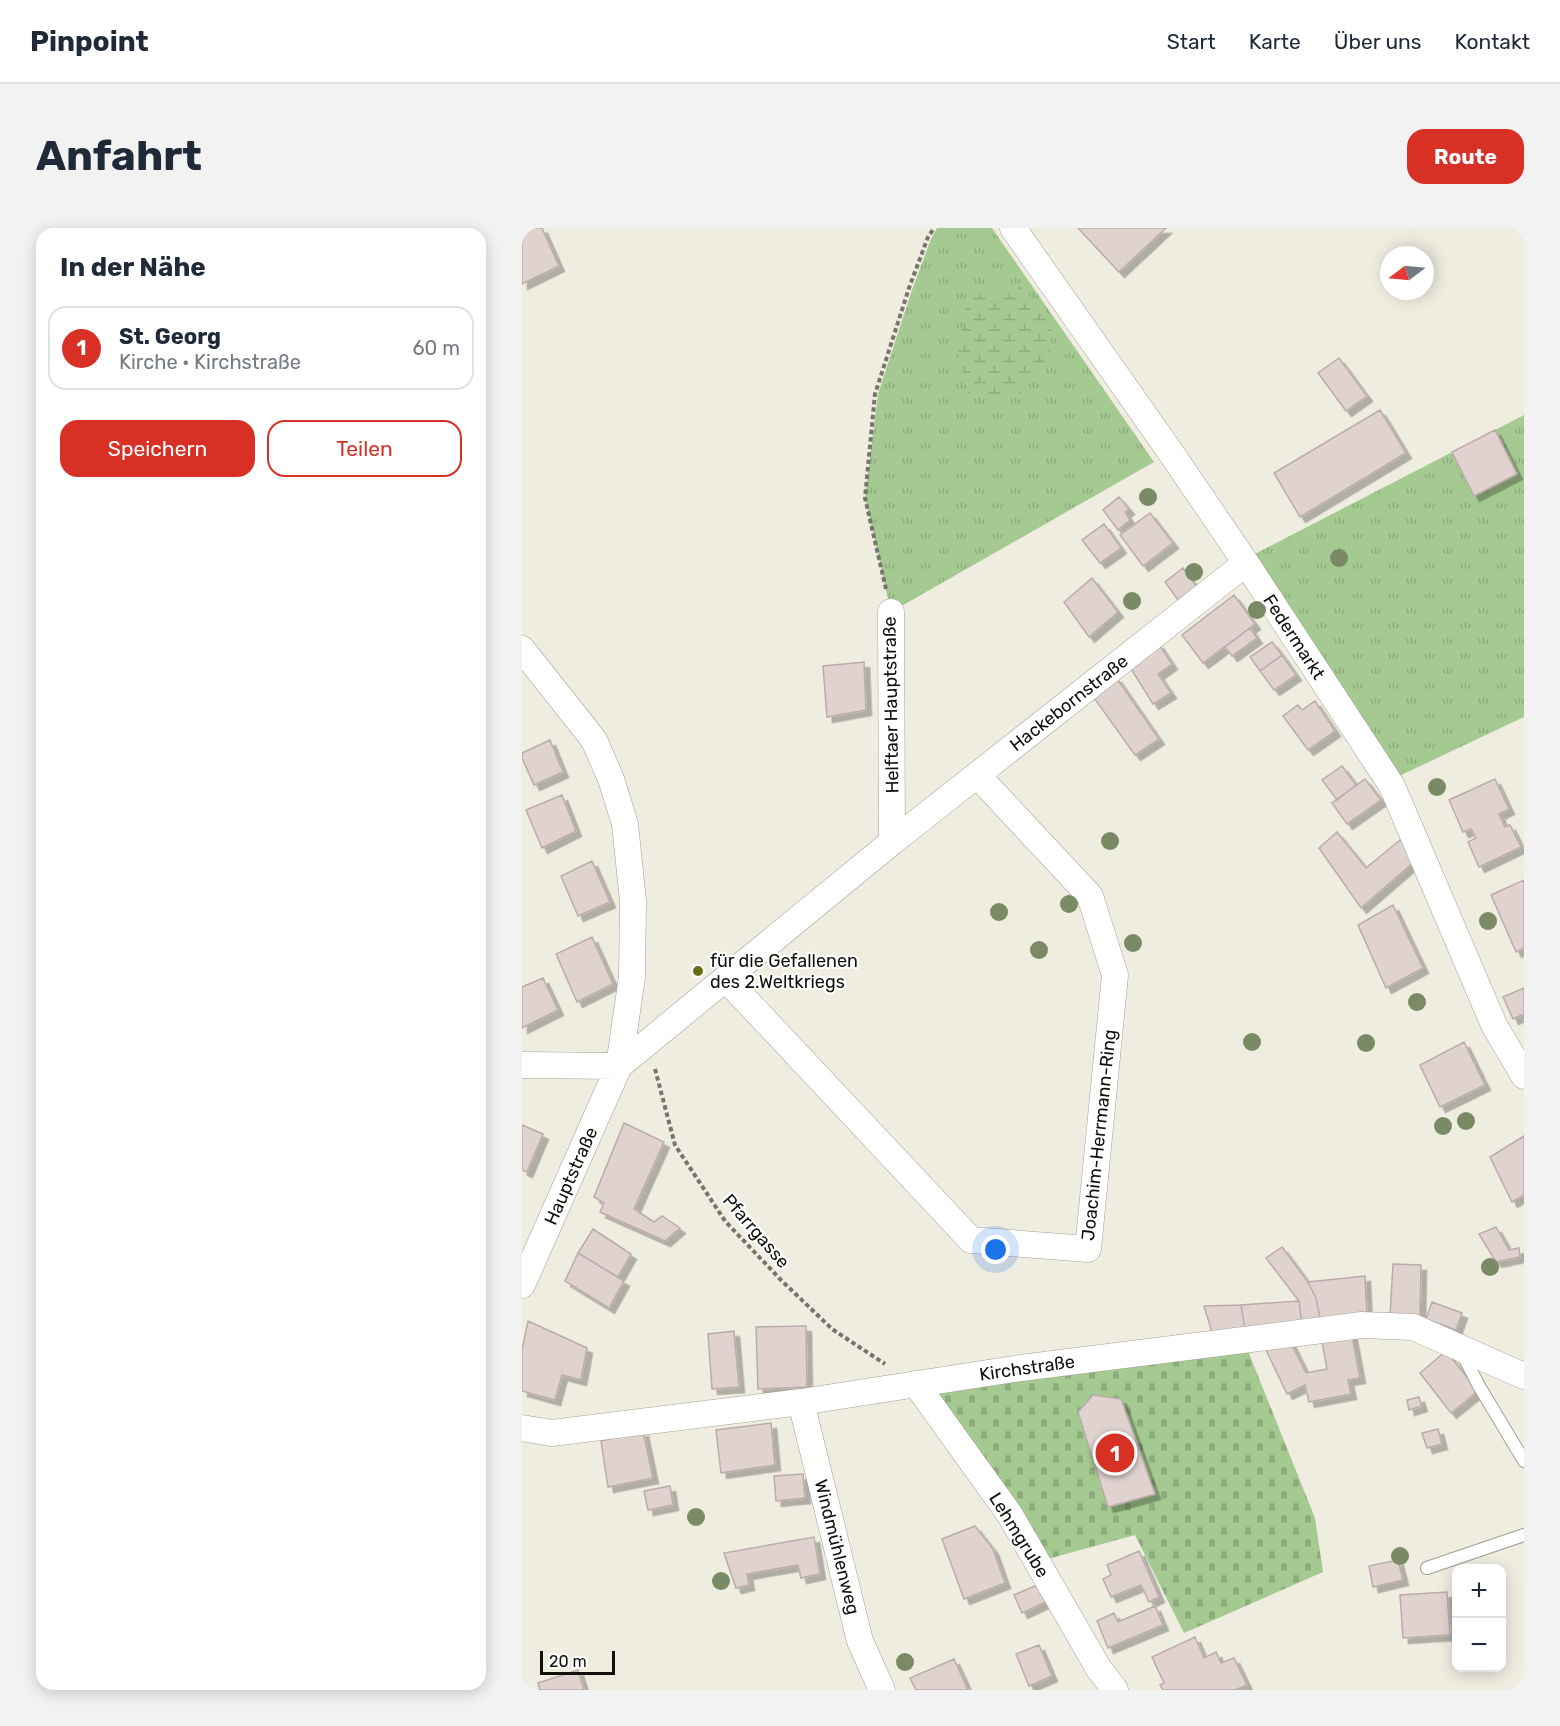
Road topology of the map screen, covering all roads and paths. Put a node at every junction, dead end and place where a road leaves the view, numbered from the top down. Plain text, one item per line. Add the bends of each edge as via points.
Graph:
1 (934, 228) edge
2 (1013, 228) edge
3 (1246, 563) junction
4 (891, 612) joint
5 (522, 649) edge
6 (977, 776) junction
7 (892, 842) junction
8 (726, 979) junction
9 (649, 1041) junction
10 (522, 1065) edge
11 (619, 1066) junction
12 (1524, 1076) edge
13 (522, 1285) edge
14 (1459, 1347) junction
15 (1524, 1376) edge
16 (916, 1384) junction
17 (801, 1402) junction
18 (522, 1428) edge
19 (1524, 1461) edge
20 (1524, 1535) edge
21 (1427, 1568) dead end
22 (882, 1690) edge
23 (1115, 1690) edge

1 - 4 path, Helftaer Hauptstraße via 909,288 875,394 865,498
2 - 3 street, Federmarkt
3 - 6 street, Hackebornstraße
3 - 12 street, Federmarkt via 1392,786 1494,1025
4 - 7 street, Helftaer Hauptstraße
5 - 11 street via 594,740 625,824 633,901 632,977
6 - 7 street, Hackebornstraße
6 - 8 street, Joachim-Herrmann-Ring via 1090,896 1115,975 1088,1249 970,1240
7 - 8 street
8 - 9 street
9 - 11 street
9 - 16 path, Pfarrgasse via 675,1145 725,1221 832,1329
10 - 11 street
11 - 13 street, Hauptstraße
14 - 15 street, Kirchstraße
14 - 16 street, Kirchstraße via 1413,1327 1362,1325
14 - 19 lane
16 - 17 street, Kirchstraße
16 - 23 street, Lehmgrube via 1010,1515
17 - 18 street, Kirchstraße via 552,1432
17 - 22 street, Windmühlenweg via 860,1641
20 - 21 lane

